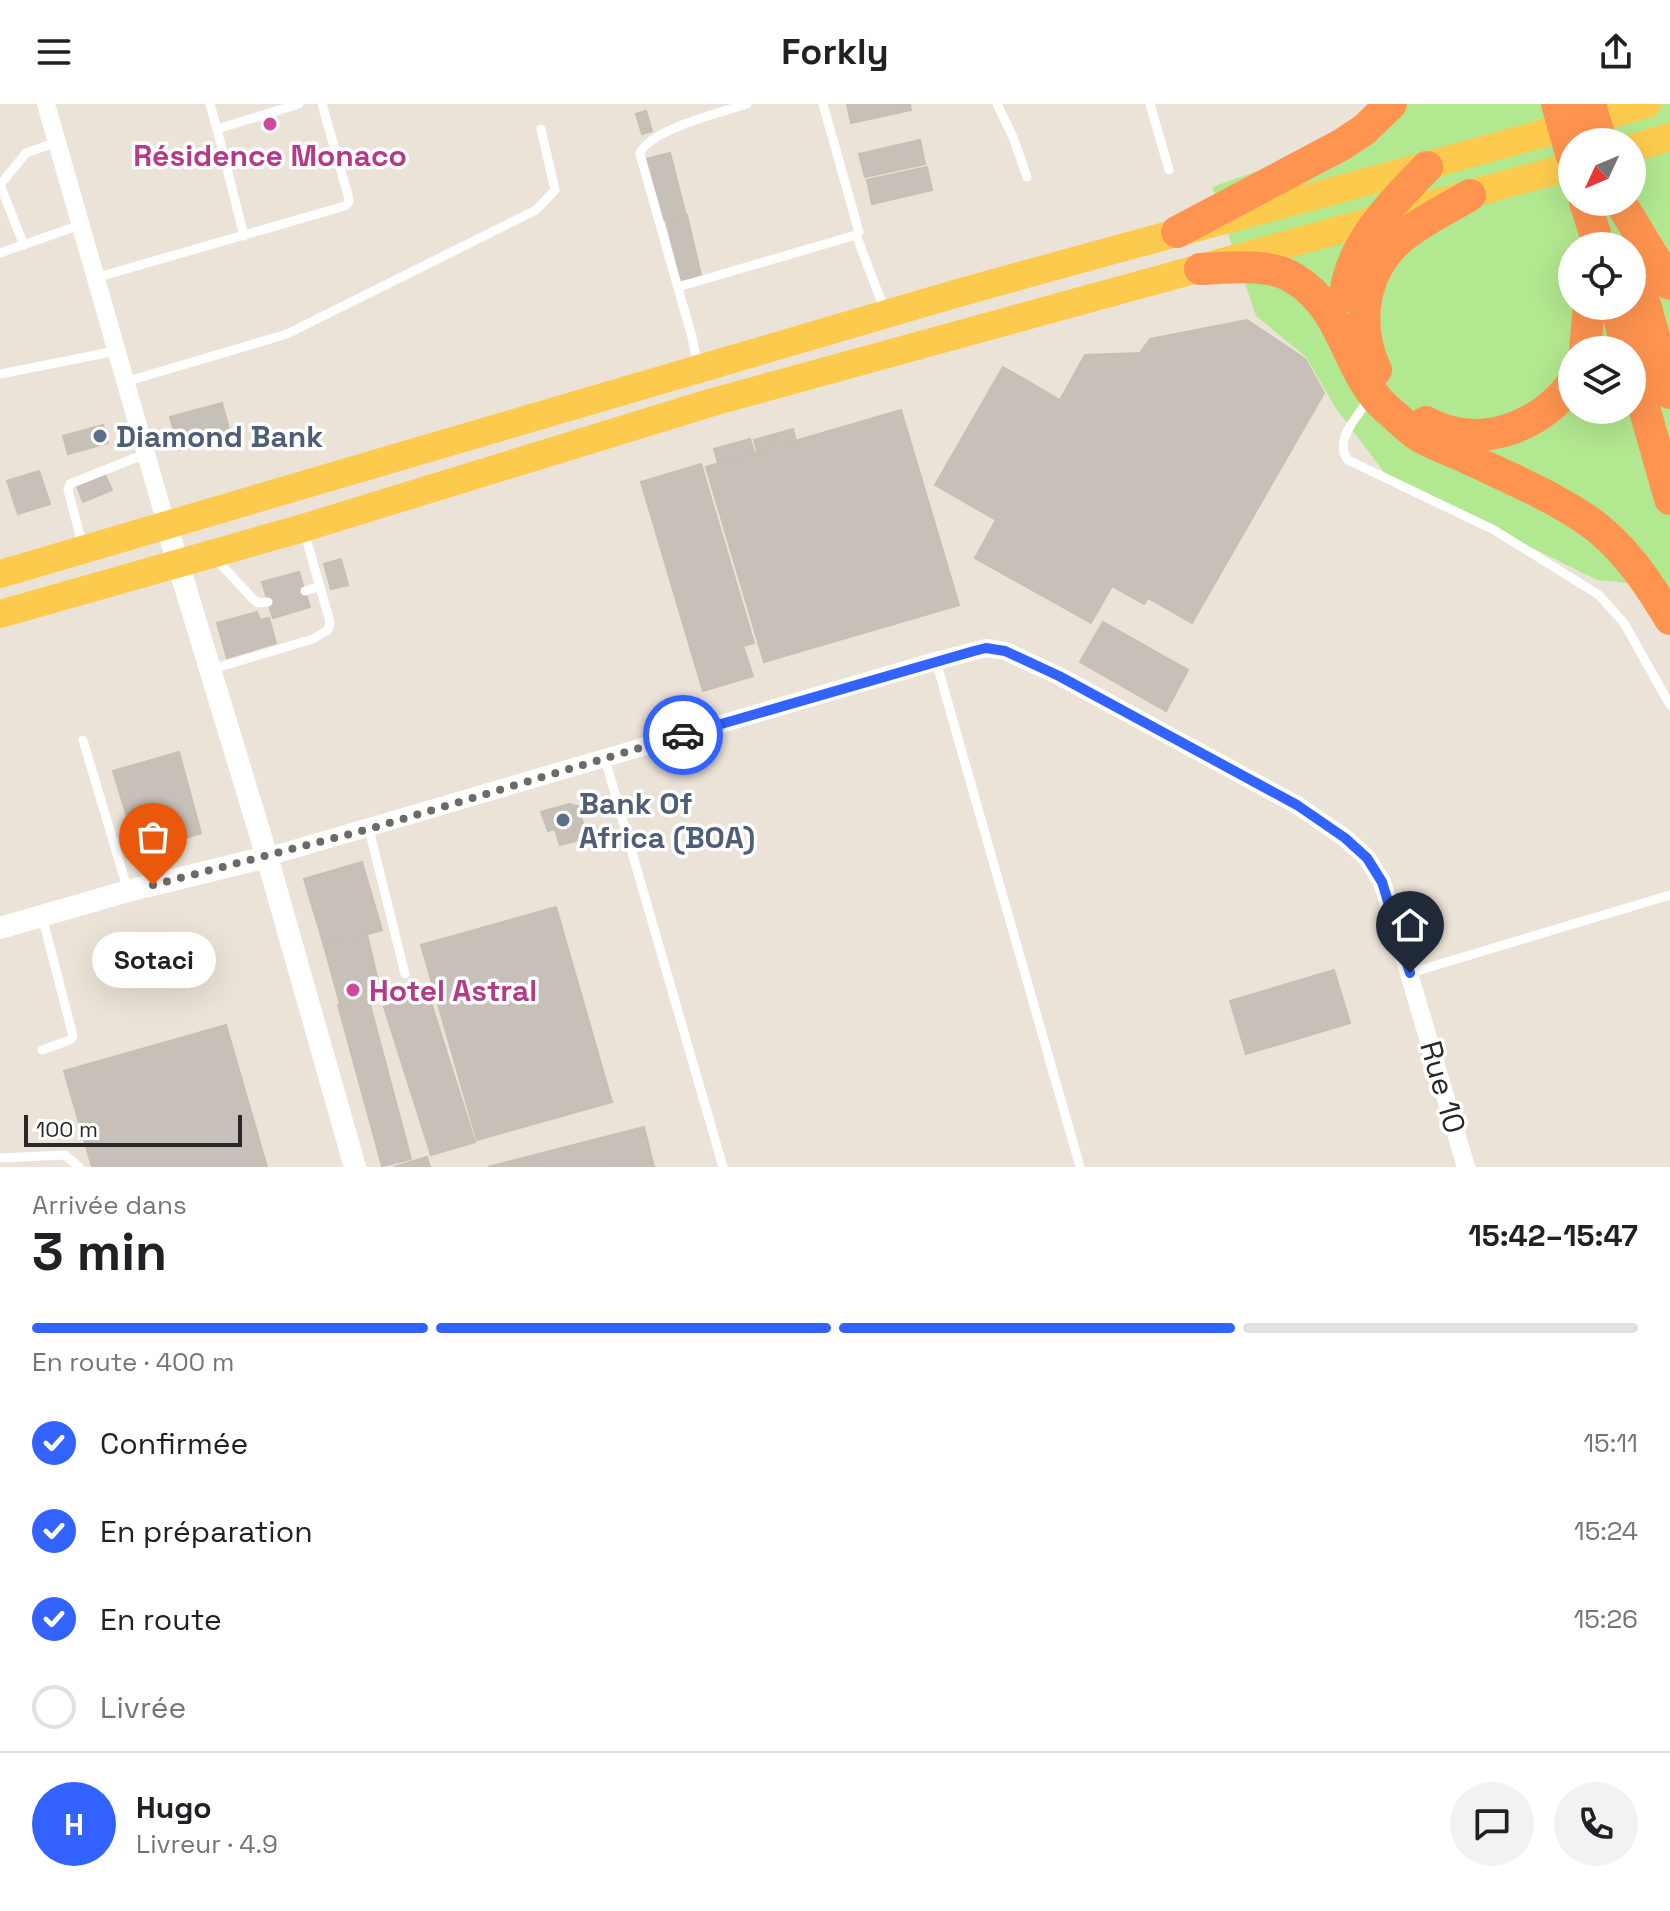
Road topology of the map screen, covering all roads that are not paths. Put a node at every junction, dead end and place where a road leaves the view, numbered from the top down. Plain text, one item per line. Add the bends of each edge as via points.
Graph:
1 (46, 104) edge
2 (210, 104) edge
3 (299, 104) edge
4 (322, 104) edge
5 (747, 104) edge
6 (823, 104) edge
7 (997, 104) edge
8 (1150, 104) edge
9 (1391, 104) edge
10 (1557, 104) edge
11 (1590, 104) edge
12 (1644, 105) edge
13 (1564, 128) edge
14 (1597, 128) edge
15 (217, 129) junction
16 (541, 129) dead end
17 (57, 142) junction
18 (1427, 167) junction
19 (1169, 170) dead end
20 (1558, 170) edge
21 (1027, 177) dead end
22 (0, 185) edge
23 (1470, 195) junction
24 (1628, 216) edge
25 (1380, 218) junction
26 (80, 225) junction
27 (1177, 232) junction
28 (856, 235) junction
29 (244, 236) junction
30 (24, 245) junction
31 (0, 253) edge
32 (1200, 269) junction
33 (95, 278) junction
34 (1670, 284) edge
35 (678, 287) junction
36 (1646, 308) edge
37 (886, 314) junction
38 (1348, 347) junction
39 (116, 351) junction
40 (698, 367) junction
41 (0, 374) edge
42 (125, 382) junction
43 (1670, 393) edge
44 (1372, 394) junction
45 (1558, 399) edge
46 (1646, 414) edge
47 (145, 454) junction
48 (156, 493) junction
49 (1670, 499) edge
50 (200, 517) junction
51 (167, 527) junction
52 (303, 528) junction
53 (84, 551) junction
54 (211, 554) junction
55 (177, 564) junction
56 (0, 574) edge
57 (320, 586) junction
58 (305, 591) dead end
59 (268, 602) dead end
60 (0, 614) edge
61 (1670, 619) edge
62 (936, 661) junction
63 (209, 670) junction
64 (1670, 705) edge
65 (83, 740) dead end
66 (605, 759) junction
67 (369, 829) junction
68 (267, 857) junction
69 (128, 891) junction
70 (1670, 895) edge
71 (42, 916) junction
72 (0, 928) edge
73 (1410, 973) junction
74 (405, 974) dead end
75 (42, 1050) dead end
76 (0, 1158) edge
77 (79, 1167) edge
78 (355, 1167) edge
79 (723, 1167) edge
80 (1080, 1167) edge
81 (1466, 1167) edge

1 - 17 street
2 - 15 lane
3 - 15 lane
4 - 29 lane via 349,202
5 - 35 lane via 671,130 642,148
6 - 28 lane via 859,223
7 - 21 lane
8 - 19 lane
9 - 27 highway via 1328,153
10 - 13 highway
11 - 14 highway
12 - 18 main road
15 - 29 lane
16 - 42 lane via 555,190 536,210 287,334
17 - 22 lane via 26,153
17 - 26 street
18 - 25 highway
18 - 27 main road
20 - 23 main road
22 - 30 lane
23 - 25 main road
23 - 45 highway via 1401,238 1372,274 1364,310 1368,353 1391,397 1430,425 1474,435 1511,429 1547,411
24 - 34 highway
25 - 32 main road
25 - 38 highway via 1361,246 1346,289
26 - 30 lane
26 - 33 street
27 - 37 main road
28 - 35 lane
28 - 37 lane
29 - 33 lane
30 - 31 lane
32 - 38 highway via 1274,270 1293,277 1330,311
32 - 52 main road via 713,402
33 - 39 street
35 - 40 lane
36 - 43 highway
37 - 40 main road
38 - 44 highway
39 - 41 lane
39 - 42 street
40 - 50 main road
42 - 47 street
44 - 61 highway via 1418,435 1585,519 1634,564
44 - 64 lane via 1342,441 1348,460 1494,530 1599,595 1624,623
46 - 49 highway
47 - 48 street
47 - 53 lane via 70,484
48 - 50 street via 177,511
48 - 51 street
50 - 51 main road
51 - 53 main road
51 - 55 street
52 - 54 main road
52 - 57 lane
53 - 56 main road
54 - 55 main road
54 - 59 lane via 253,599
55 - 60 main road
55 - 63 street
57 - 58 lane
57 - 63 lane via 330,622 321,636
62 - 66 street, Rue 10
62 - 73 street, Rue 10 via 986,648 1005,651 1297,805 1367,858 1382,882
62 - 80 lane
63 - 68 street
65 - 69 lane
66 - 67 street, Rue 10
66 - 79 lane
67 - 68 street, Rue 10
67 - 74 lane
68 - 69 street
68 - 78 street
69 - 71 street
70 - 73 lane
71 - 72 street
71 - 75 lane via 73,1036
73 - 81 street, Rue 10
76 - 77 lane via 65,1155

